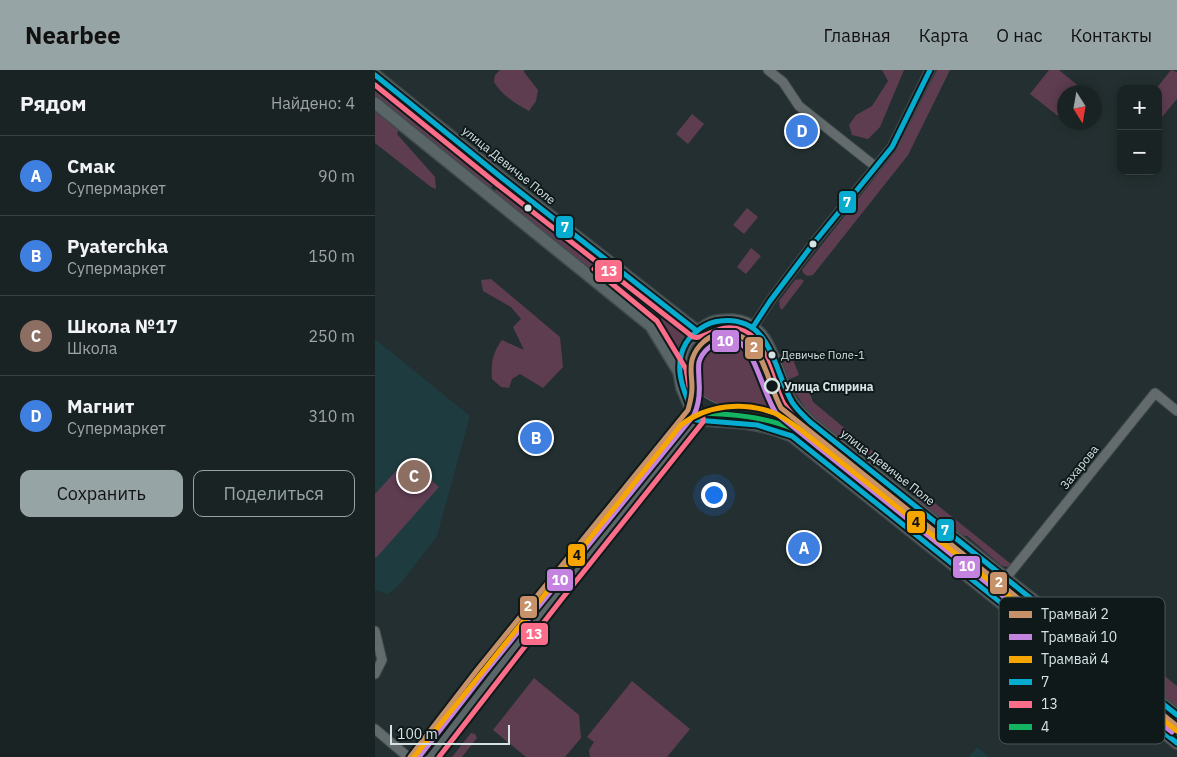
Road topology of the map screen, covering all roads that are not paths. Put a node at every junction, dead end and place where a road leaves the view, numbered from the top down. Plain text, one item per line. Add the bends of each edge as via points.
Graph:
1 (768, 70) edge
2 (930, 70) edge
3 (375, 75) edge
4 (375, 103) edge
5 (875, 167) junction
6 (502, 178) junction
7 (488, 195) junction
8 (753, 327) junction
9 (697, 331) junction
10 (679, 372) junction
11 (1177, 411) edge
12 (696, 420) junction
13 (1006, 578) junction
14 (1030, 597) edge
15 (999, 601) edge
16 (375, 631) edge
17 (375, 674) edge
18 (1165, 705) edge
19 (1177, 715) edge
20 (375, 729) edge
21 (1165, 733) edge
22 (1177, 743) edge
23 (408, 757) edge
24 (430, 757) edge

1 - 5 street via 783,82 799,106
2 - 5 street via 892,147
3 - 6 main road, улица Девичье Поле
4 - 7 main road
5 - 8 street via 813,244
6 - 7 main road
6 - 9 main road, улица Девичье Поле
7 - 10 main road via 651,326
8 - 9 main road via 745,322 723,320 711,322
8 - 13 main road, улица Девичье Поле via 767,344 791,400 810,422
9 - 10 main road via 681,354
10 - 12 main road via 682,388
11 - 13 street, Захарова via 1155,394
12 - 15 main road via 744,422 792,436
12 - 24 main road
13 - 14 main road, улица Девичье Поле
16 - 17 street via 382,660
18 - 19 main road, улица Девичье Поле
20 - 23 street
21 - 22 main road

